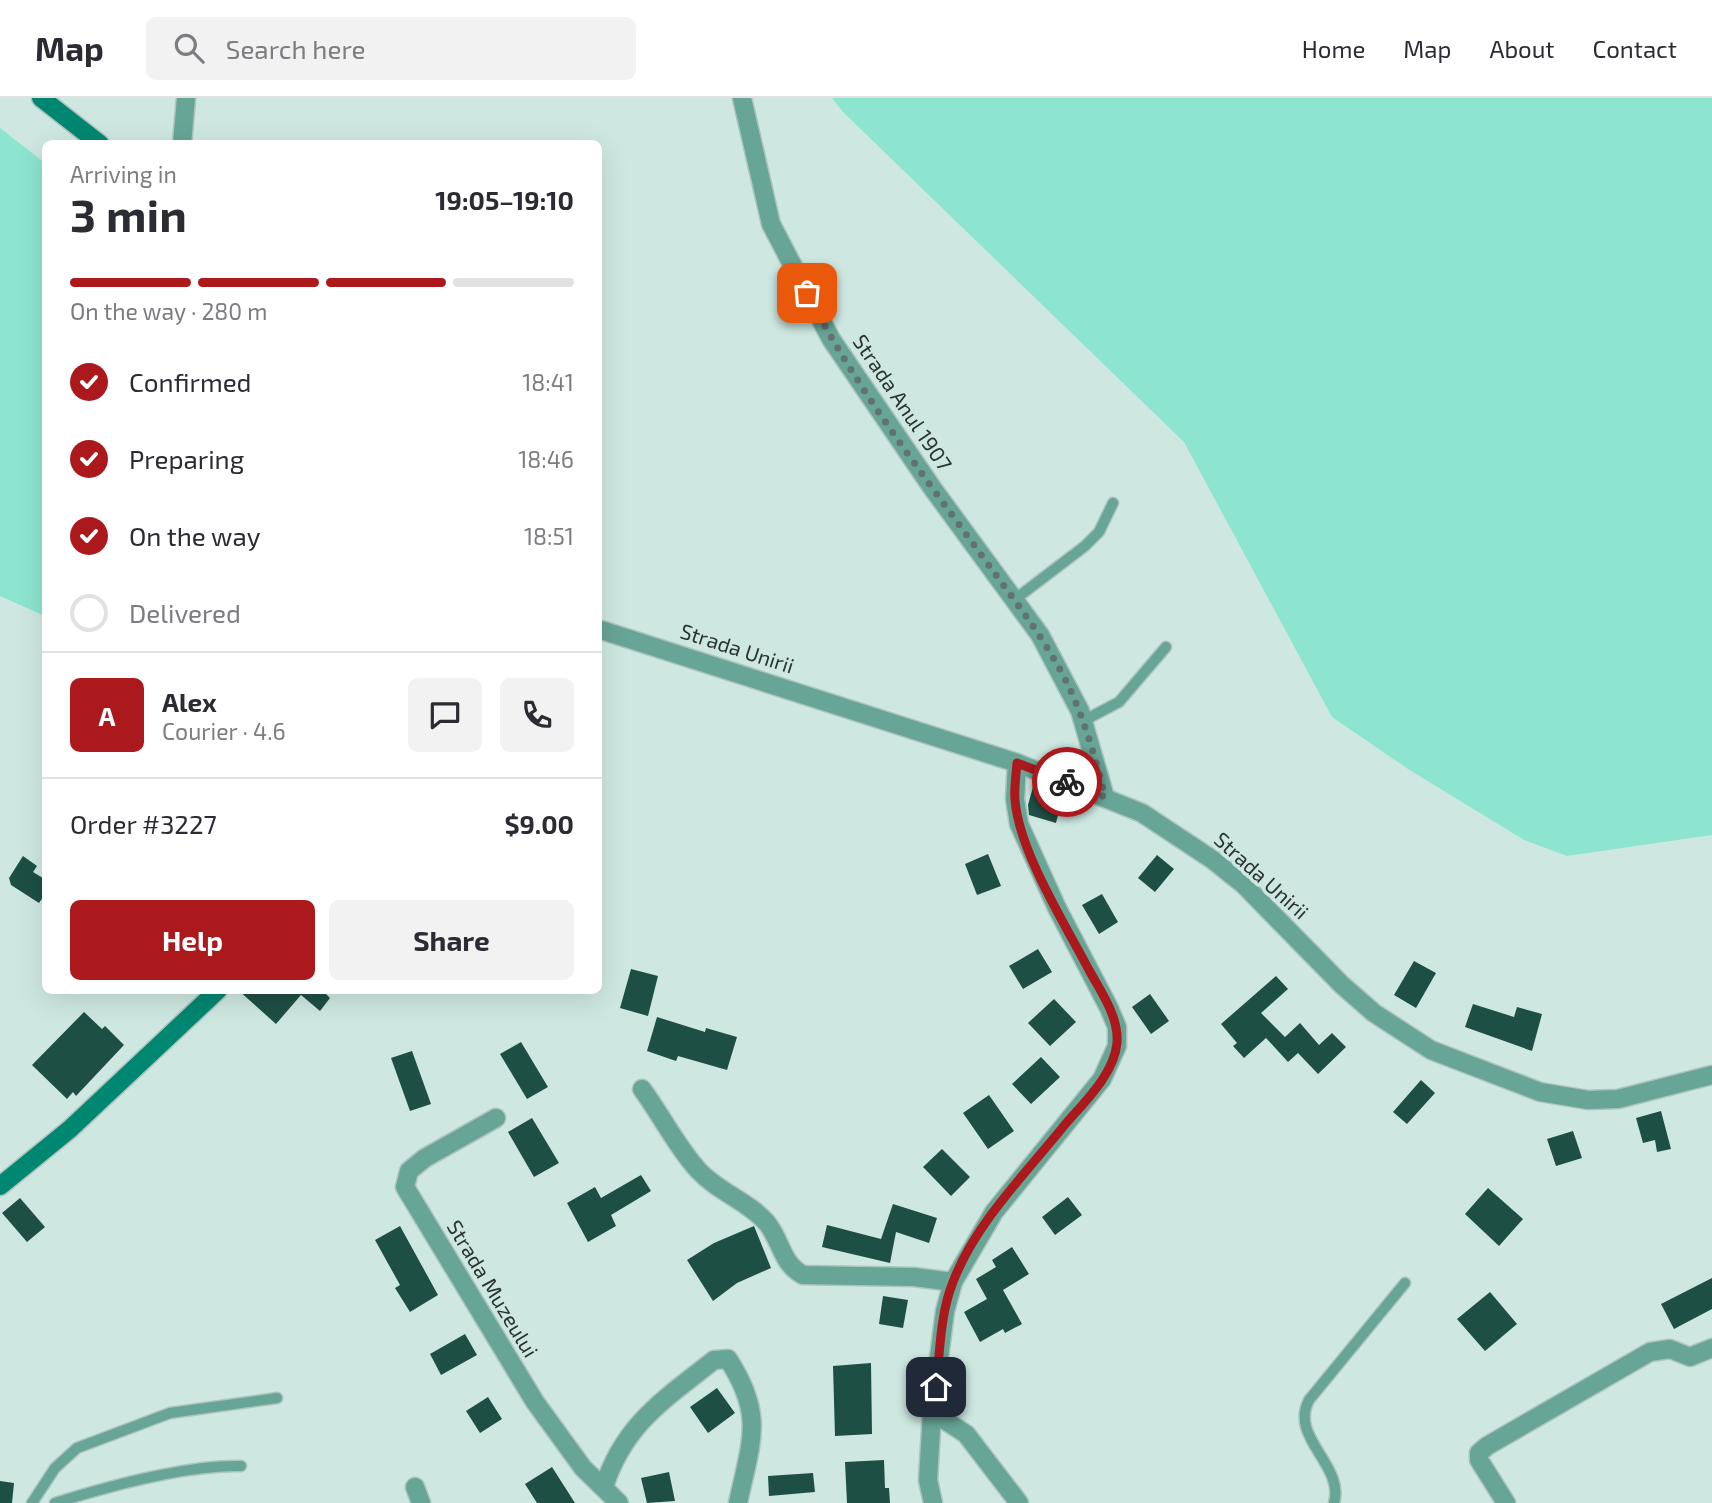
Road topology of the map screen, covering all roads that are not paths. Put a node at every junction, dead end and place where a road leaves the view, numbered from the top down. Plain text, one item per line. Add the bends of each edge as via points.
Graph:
1 (41, 98) edge
2 (186, 98) edge
3 (742, 98) edge
4 (95, 140) edge
5 (183, 140) edge
6 (1113, 503) dead end
7 (1014, 600) junction
8 (602, 630) edge
9 (1166, 647) dead end
10 (1083, 721) junction
11 (1017, 763) junction
12 (1105, 797) junction
13 (214, 994) edge
14 (1712, 1075) edge
15 (642, 1089) dead end
16 (496, 1118) dead end
17 (0, 1186) edge
18 (953, 1282) junction
19 (1405, 1283) dead end
20 (1712, 1348) edge
21 (277, 1398) dead end
22 (932, 1412) junction
23 (241, 1466) dead end
24 (604, 1487) junction
25 (32, 1503) edge
26 (55, 1503) edge
27 (619, 1503) edge
28 (738, 1503) edge
29 (933, 1503) edge
30 (1019, 1503) edge
31 (1334, 1503) edge
32 (1506, 1503) edge

1 - 4 main road
2 - 5 street
3 - 7 street, Strada Anul 1907 via 772,224 831,339
6 - 7 lane via 1099,532 1085,546
7 - 10 street, Strada Anul 1907 via 1064,677
8 - 11 street, Strada Unirii
9 - 10 lane via 1119,702
10 - 12 street, Strada Anul 1907
11 - 12 street, Strada Unirii
11 - 18 street via 1019,824 1117,1027 1117,1046 1102,1079 994,1212
12 - 14 street, Strada Unirii via 1142,813 1213,860 1243,884 1353,995 1431,1050 1541,1092 1588,1100 1618,1098
13 - 17 main road via 70,1129
15 - 18 street via 698,1170 766,1223 792,1269 803,1275
16 - 24 street, Strada Muzeului via 425,1158 409,1171 405,1187 535,1402 583,1468
18 - 22 street
19 - 31 lane via 1302,1412 1303,1424 1331,1475
20 - 32 street via 1690,1357 1670,1349 1650,1352 1487,1446 1479,1460
21 - 25 lane via 170,1413 77,1448 55,1468
22 - 29 street via 928,1480
22 - 30 street via 966,1434
23 - 26 lane via 216,1465
24 - 27 street, Strada Muzeului
24 - 28 street via 612,1461 644,1416 714,1360 728,1359 751,1402 754,1431

